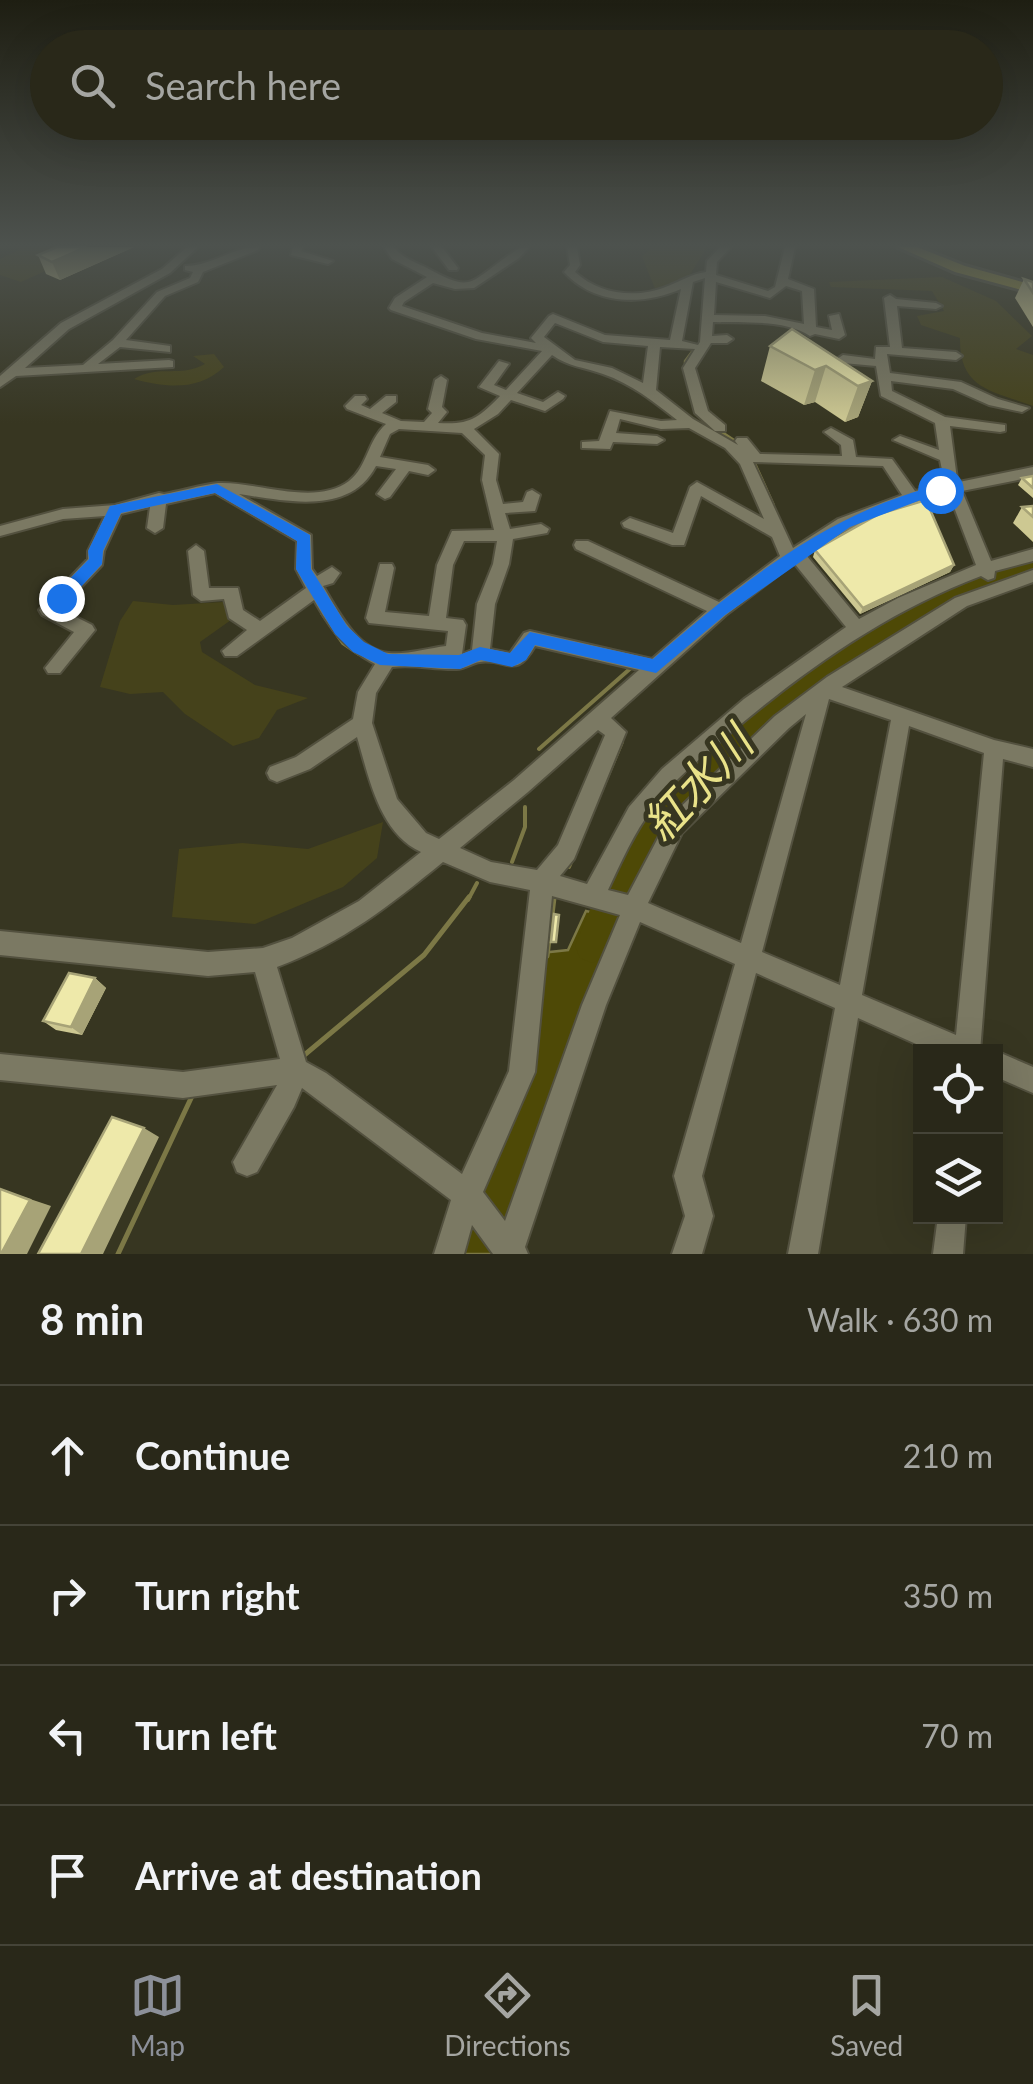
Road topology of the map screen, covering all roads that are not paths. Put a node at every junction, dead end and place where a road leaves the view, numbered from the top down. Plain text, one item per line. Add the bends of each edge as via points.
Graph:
1 (102, 306) edge
2 (150, 306) edge
3 (396, 306) edge
4 (683, 306) edge
5 (714, 306) edge
6 (760, 306) edge
7 (809, 306) edge
8 (892, 306) edge
9 (932, 306) edge
10 (936, 306) dead end
11 (835, 316) dead end
12 (709, 318) junction
13 (759, 320) junction
14 (810, 332) junction
15 (726, 339) dead end
16 (117, 343) junction
17 (654, 343) junction
18 (700, 343) junction
19 (675, 345) junction
20 (166, 348) dead end
21 (549, 349) junction
22 (896, 349) junction
23 (956, 356) dead end
24 (843, 359) edge
25 (170, 364) dead end
26 (503, 364) dead end
27 (88, 366) junction
28 (882, 370) junction
29 (16, 372) junction
30 (0, 382) edge
31 (435, 389) dead end
32 (650, 390) junction
33 (510, 392) junction
34 (558, 396) dead end
35 (360, 399) dead end
36 (391, 399) dead end
37 (1022, 408) dead end
38 (372, 414) junction
39 (942, 422) junction
40 (692, 424) junction
41 (398, 425) junction
42 (427, 427) junction
43 (1000, 428) dead end
44 (466, 429) junction
45 (831, 432) dead end
46 (608, 437) junction
47 (657, 440) dead end
48 (899, 441) dead end
49 (587, 445) dead end
50 (947, 458) junction
51 (369, 460) junction
52 (849, 461) junction
53 (406, 466) junction
54 (428, 470) dead end
55 (1033, 472) edge
56 (953, 487) junction
57 (217, 488) junction
58 (385, 494) dead end
59 (532, 495) dead end
60 (911, 497) junction
61 (159, 498) junction
62 (495, 509) junction
63 (115, 510) junction
64 (630, 523) dead end
65 (155, 528) dead end
66 (541, 529) dead end
67 (0, 530) edge
68 (777, 533) junction
69 (502, 536) junction
70 (582, 545) dead end
71 (196, 551) dead end
72 (793, 556) junction
73 (1033, 556) edge
74 (386, 568) dead end
75 (332, 572) dead end
76 (1033, 576) edge
77 (991, 577) junction
78 (313, 587) junction
79 (720, 610) junction
80 (437, 622) junction
81 (260, 629) junction
82 (858, 630) junction
83 (231, 651) dead end
84 (480, 654) junction
85 (421, 659) junction
86 (386, 660) junction
87 (656, 667) junction
88 (54, 668) dead end
89 (822, 691) junction
90 (901, 716) junction
91 (598, 718) junction
92 (362, 723) junction
93 (994, 748) junction
94 (1033, 758) edge
95 (276, 773) dead end
96 (440, 848) junction
97 (542, 882) junction
98 (594, 898) junction
99 (630, 908) junction
100 (0, 943) edge
101 (747, 957) junction
102 (263, 960) junction
103 (852, 1002) junction
104 (948, 1044) edge
105 (967, 1044) edge
106 (0, 1067) edge
107 (1003, 1067) edge
108 (296, 1070) junction
109 (1033, 1080) edge
110 (247, 1162) dead end
111 (470, 1200) junction
112 (951, 1224) edge
113 (508, 1249) edge
114 (449, 1254) edge
115 (687, 1254) edge
116 (803, 1254) edge
117 (948, 1254) edge

1 - 29 street via 65,326
2 - 16 street
3 - 21 street via 480,336
4 - 19 street
5 - 12 street
6 - 13 street
7 - 14 street
8 - 22 street
9 - 10 street
11 - 14 street via 839,335
12 - 13 street
12 - 18 street
13 - 14 street
15 - 18 street
16 - 20 street
16 - 27 street
17 - 19 street
17 - 21 street via 603,338 554,318 537,336
17 - 32 street
18 - 19 street
18 - 52 street via 689,368 708,420 756,458
21 - 32 street via 571,364
21 - 33 street
22 - 23 street
22 - 28 street via 880,350
24 - 28 street
25 - 27 street
26 - 33 street via 486,387
27 - 29 street
28 - 37 street
28 - 39 street via 879,392
29 - 30 street
31 - 42 street via 440,412
32 - 40 street
33 - 34 street via 542,409
33 - 44 street
35 - 38 street via 352,406
36 - 38 street
38 - 41 street
39 - 43 street
39 - 50 street
40 - 46 street via 661,425 616,414
40 - 68 street via 718,436 746,462
41 - 42 street
41 - 51 street via 385,430
42 - 44 street
44 - 62 street via 492,454
45 - 52 street via 848,443
46 - 47 street
46 - 49 street via 605,446
48 - 50 street
50 - 56 street
51 - 53 street
51 - 57 street via 358,481 335,492 278,498
52 - 60 street via 887,462
53 - 54 street
53 - 58 street
55 - 56 street
56 - 60 street
56 - 77 street
57 - 61 street
57 - 78 street via 304,538 304,569
59 - 62 street via 530,507
60 - 72 street via 844,523
61 - 63 street
61 - 65 street
62 - 69 street
63 - 67 street
63 - 88 street via 96,561 48,610 86,630
64 - 68 street via 678,541 697,488
66 - 69 street
68 - 72 street
69 - 80 street via 458,535 444,565
69 - 84 street
70 - 79 street
71 - 81 street via 202,595 232,592 236,613
72 - 79 street
72 - 82 street
73 - 77 street
74 - 80 street via 375,618
75 - 78 street
76 - 77 street
77 - 82 street via 933,587
77 - 89 street
78 - 81 street
78 - 86 street via 349,640
79 - 87 street
80 - 85 street via 457,624 454,652
81 - 83 street
82 - 98 street via 762,695 661,784 634,818
84 - 85 street via 460,662
84 - 87 street via 512,660 530,638
85 - 86 street
86 - 92 street via 362,706
87 - 91 street
89 - 90 street
89 - 99 street via 685,813
89 - 101 street
90 - 93 street
90 - 103 street
91 - 96 street
91 - 97 street via 616,732 566,852
92 - 95 street
92 - 96 street via 394,814 418,840
93 - 94 street
93 - 105 street
96 - 97 street via 490,872
96 - 102 street via 367,909
97 - 98 street
97 - 111 street via 522,1072
98 - 99 street
99 - 101 street
99 - 113 street
100 - 102 street via 208,964
101 - 103 street
101 - 115 street via 688,1176 700,1216
102 - 108 street
103 - 104 street
103 - 116 street
106 - 108 street via 183,1086
107 - 109 street
108 - 110 street
108 - 111 street
111 - 113 street
111 - 114 street
112 - 117 street

